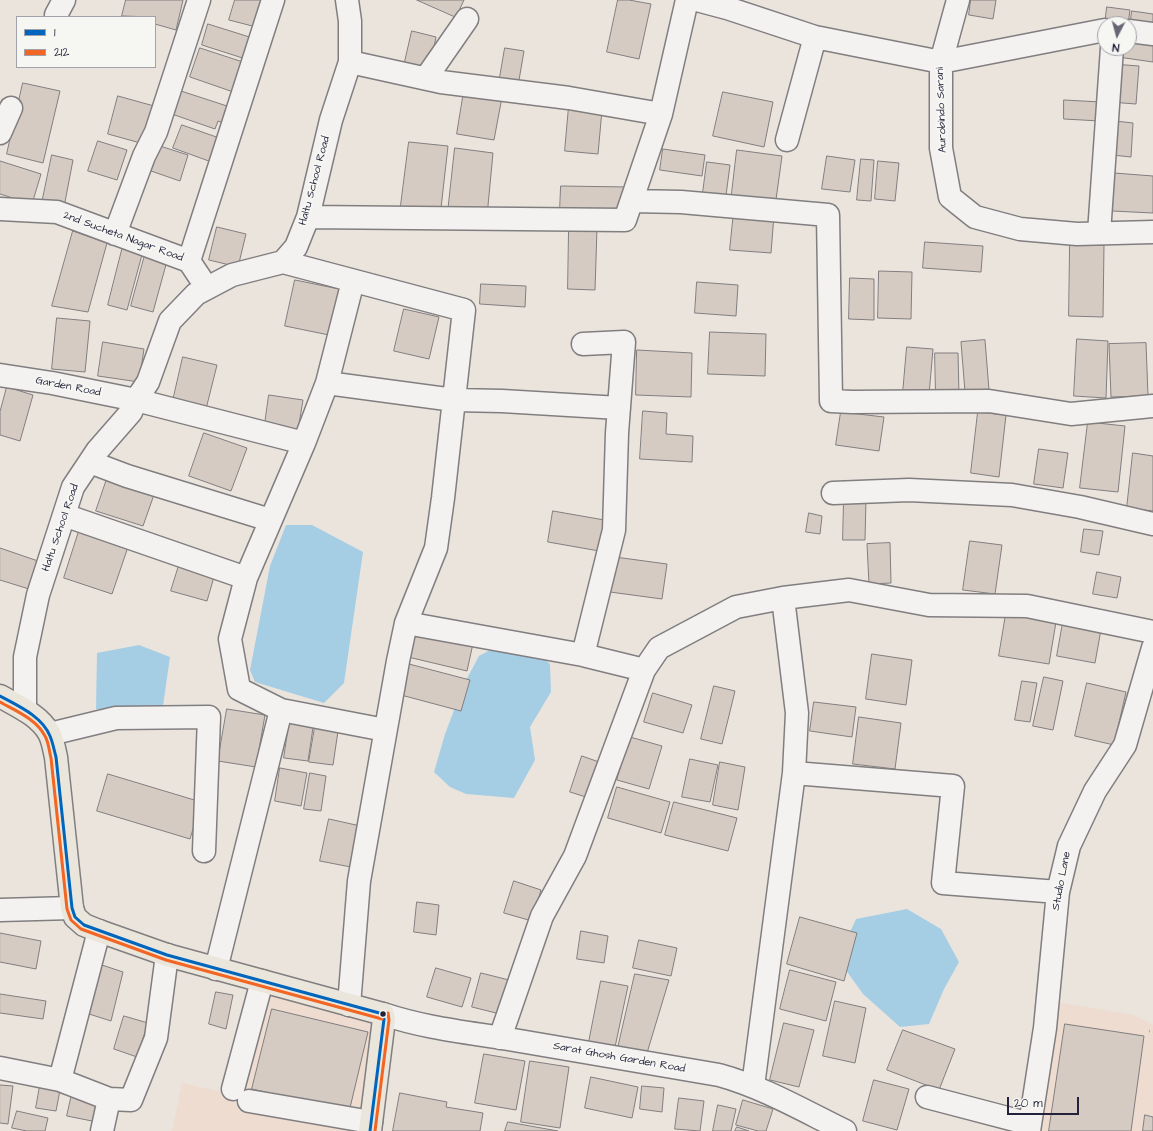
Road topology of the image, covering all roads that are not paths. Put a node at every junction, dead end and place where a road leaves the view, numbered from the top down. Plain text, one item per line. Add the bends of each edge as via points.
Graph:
1 (199, 0) edge
2 (273, 0) edge
3 (347, 0) edge
4 (687, 0) edge
5 (697, 0) edge
6 (958, 0) edge
7 (467, 20) dead end
8 (1097, 32) edge
9 (1137, 32) edge
10 (1153, 34) edge
11 (815, 38) junction
12 (1111, 56) edge
13 (350, 62) junction
14 (941, 62) junction
15 (426, 78) junction
16 (11, 108) dead end
17 (661, 114) junction
18 (0, 133) edge
19 (787, 140) dead end
20 (632, 201) junction
21 (0, 209) edge
22 (308, 217) junction
23 (1153, 232) edge
24 (1099, 233) junction
25 (115, 234) junction
26 (189, 261) junction
27 (283, 262) junction
28 (353, 281) junction
29 (207, 288) junction
30 (583, 344) dead end
31 (0, 375) edge
32 (327, 383) junction
33 (136, 400) junction
34 (454, 400) junction
35 (1153, 406) edge
36 (619, 408) junction
37 (304, 443) junction
38 (90, 462) junction
39 (833, 493) dead end
40 (64, 515) junction
41 (270, 520) junction
42 (1153, 524) edge
43 (246, 578) junction
44 (783, 598) junction
45 (406, 623) junction
46 (1153, 632) edge
47 (1153, 648) edge
48 (582, 654) junction
49 (644, 670) junction
50 (0, 696) edge
51 (25, 710) junction
52 (281, 710) junction
53 (385, 730) junction
54 (50, 734) junction
55 (794, 773) junction
56 (204, 851) dead end
57 (1058, 892) junction
58 (72, 908) junction
59 (0, 910) edge
60 (99, 931) junction
61 (167, 955) junction
62 (216, 969) junction
63 (262, 981) junction
64 (349, 1005) junction
65 (383, 1014) junction
66 (500, 1038) junction
67 (0, 1068) edge
68 (60, 1080) junction
69 (753, 1086) junction
70 (927, 1097) dead end
71 (108, 1098) junction
72 (370, 1127) edge
73 (1029, 1127) edge
74 (102, 1131) edge
75 (845, 1131) edge

1 - 25 street via 156,132 144,156
2 - 26 street
3 - 13 street, Haltu School Road via 350,20
4 - 17 street
5 - 11 street, Aurobindo Sarani
6 - 14 street
7 - 15 street
8 - 14 street
9 - 10 street
11 - 14 street, Aurobindo Sarani
11 - 19 street
12 - 24 street
13 - 15 street
13 - 22 street, Haltu School Road via 331,120
14 - 24 street, Aurobindo Sarani via 941,148 950,197 975,217 1020,229 1077,234
15 - 17 street
16 - 18 street
17 - 20 street
20 - 22 street via 625,220
20 - 35 street via 681,202 828,215 831,401 989,401 1071,414
21 - 25 street, 2nd Sucheta Nagar Road via 57,212
22 - 27 street, Haltu School Road via 296,247
23 - 24 street, Aurobindo Sarani
25 - 26 street, 2nd Sucheta Nagar Road
26 - 29 street, 2nd Sucheta Nagar Road
27 - 28 street
27 - 29 street, Haltu School Road via 232,275
28 - 32 street
28 - 34 street via 464,310
29 - 33 street, Haltu School Road via 196,294 170,322 148,382
30 - 36 street via 624,342
31 - 33 street, Garden Road
32 - 34 street
32 - 37 street
33 - 37 street, Garden Road
33 - 38 street, Haltu School Road via 131,412
34 - 36 street
34 - 45 street via 436,548
36 - 48 street via 614,530
37 - 41 street
38 - 40 street, Haltu School Road via 73,487
38 - 41 street
39 - 42 street via 909,490 1012,495
40 - 43 street
40 - 51 street, Haltu School Road via 38,595 25,657
41 - 43 street
43 - 52 street via 230,639 238,689
44 - 46 street via 850,590 929,605 1027,606
44 - 49 street via 736,607 659,648
44 - 55 street via 797,713
45 - 48 street
45 - 53 street
47 - 57 street, Studio Lane via 1125,745 1095,791 1069,846
48 - 49 street
49 - 66 street via 575,856 542,916
50 - 51 main road
51 - 54 main road via 42,723
52 - 53 street
52 - 62 street
53 - 64 street via 359,881
54 - 56 street via 116,718 209,716
54 - 58 main road via 56,757
55 - 57 street via 953,786 943,883
55 - 69 street
57 - 73 street, Studio Lane via 1045,1028
58 - 59 street
58 - 60 main road via 75,917
60 - 61 main road
60 - 68 street
61 - 62 main road
61 - 71 street via 156,1038 134,1093 131,1100
62 - 63 main road
63 - 64 main road
63 - 72 street via 241,1095
64 - 65 main road
65 - 66 street, Sarat Ghosh Garden Road via 407,1022
65 - 72 main road
66 - 69 street, Sarat Ghosh Garden Road via 719,1075
67 - 68 street
68 - 71 street
69 - 75 street, Sarat Ghosh Garden Road
70 - 73 street
71 - 74 street

